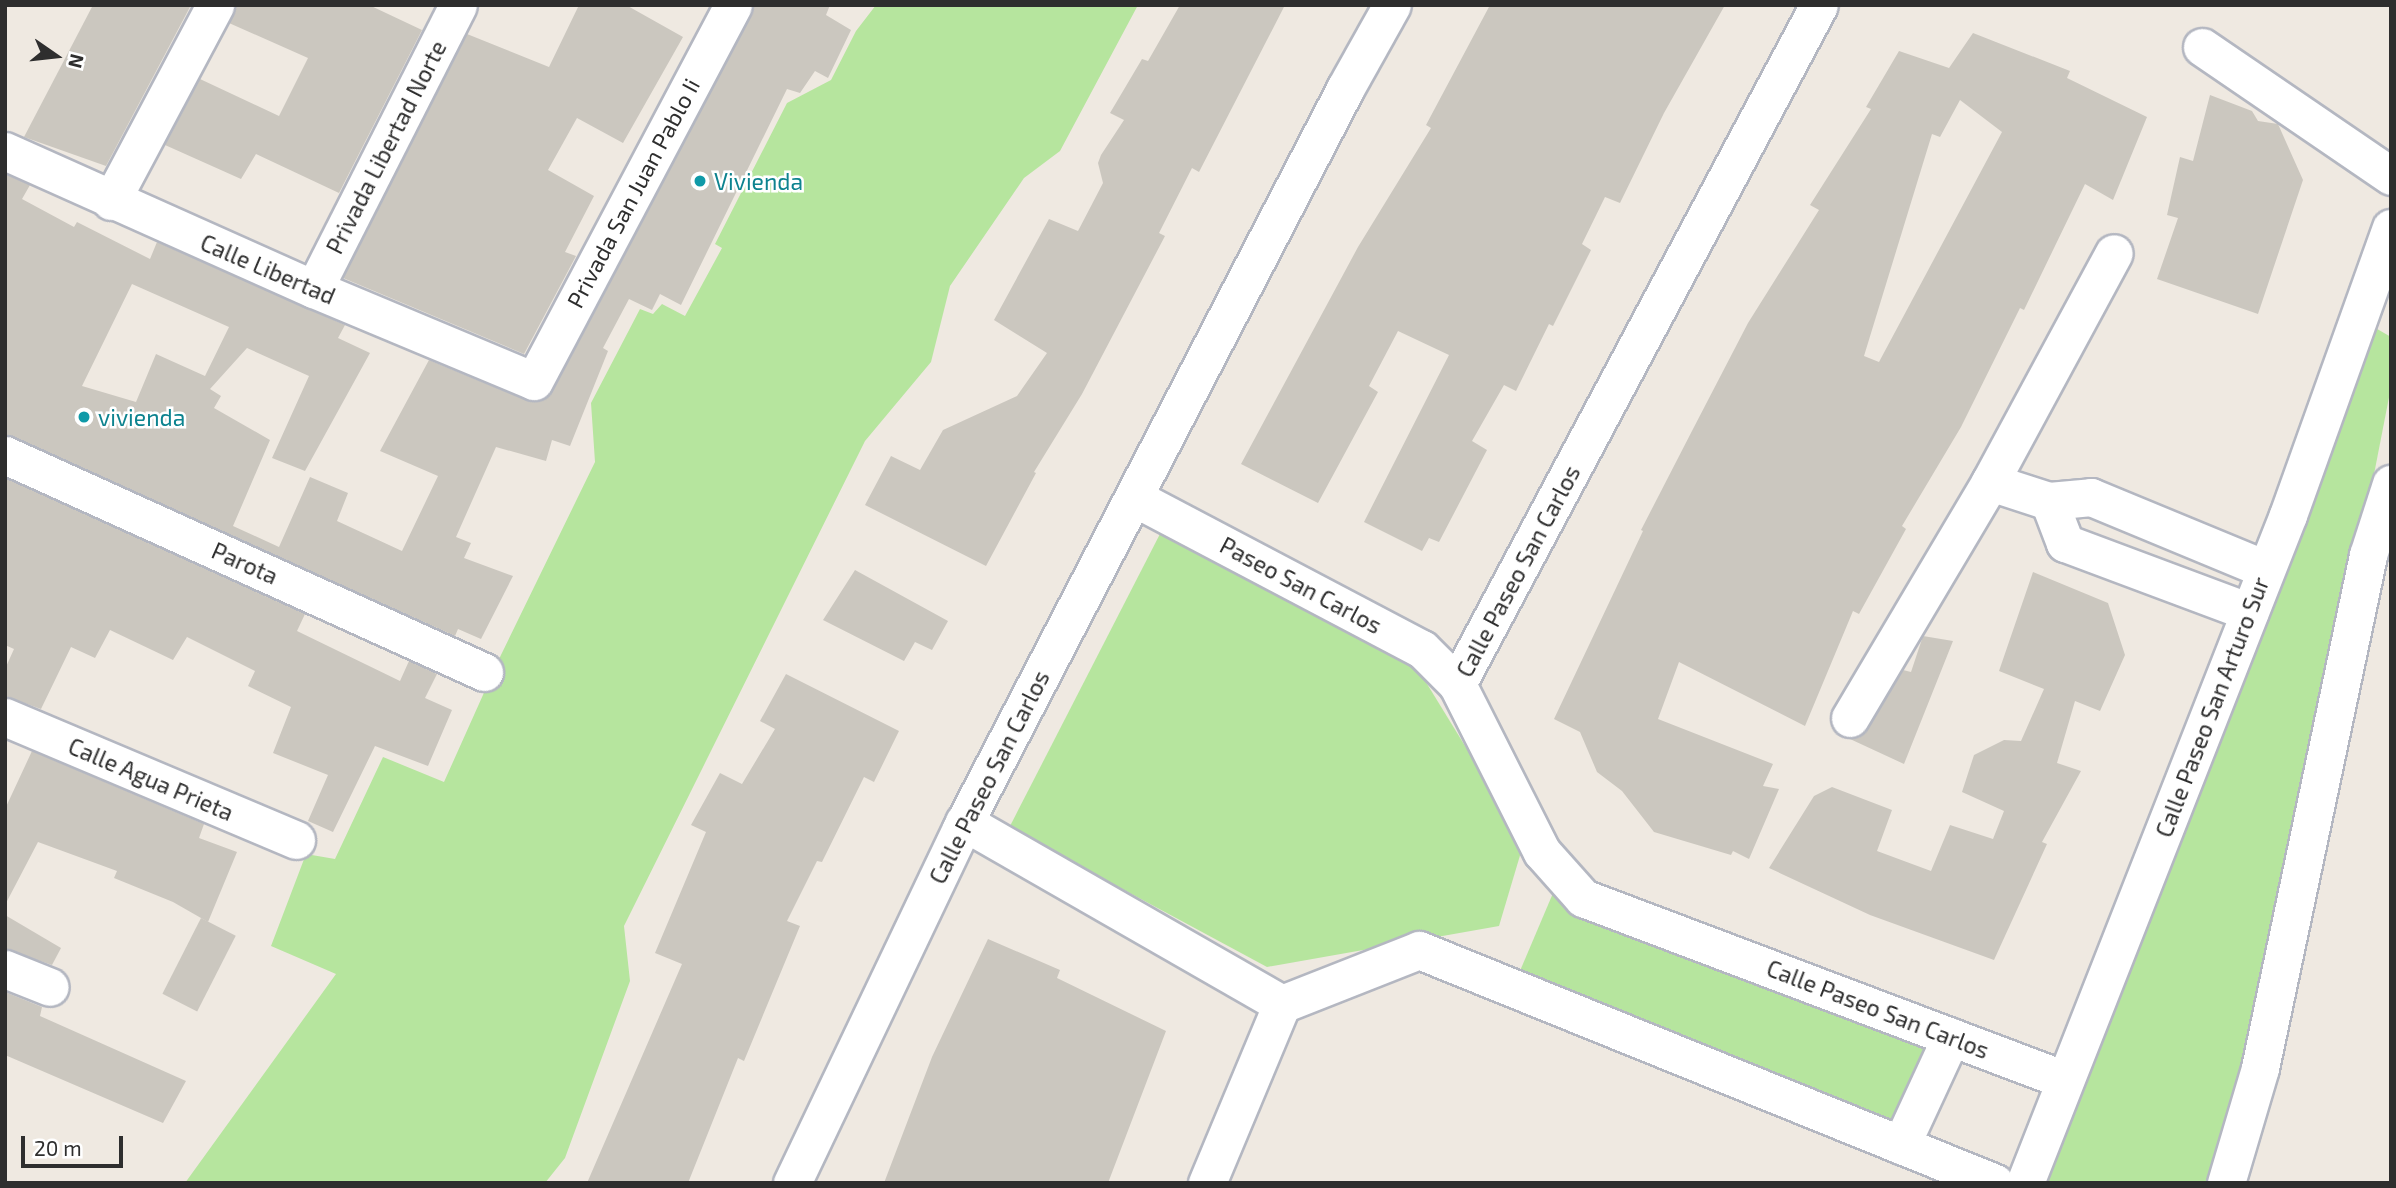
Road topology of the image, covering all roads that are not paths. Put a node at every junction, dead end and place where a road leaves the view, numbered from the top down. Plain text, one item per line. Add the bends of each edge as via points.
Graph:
1 (215, 5) edge
2 (458, 5) edge
3 (733, 5) edge
4 (1392, 5) edge
5 (1819, 5) edge
6 (2202, 47) dead end
7 (5, 151) edge
8 (2391, 176) edge
9 (111, 201) junction
10 (2391, 228) edge
11 (2114, 253) dead end
12 (314, 289) junction
13 (2377, 304) edge
14 (534, 381) joint
15 (5, 455) edge
16 (1990, 482) junction
17 (2391, 484) edge
18 (1135, 498) junction
19 (2049, 500) junction
20 (2265, 569) junction
21 (2250, 612) junction
22 (484, 672) dead end
23 (1457, 684) junction
24 (5, 717) edge
25 (1850, 718) dead end
26 (964, 822) junction
27 (296, 840) dead end
28 (5, 969) edge
29 (50, 987) dead end
30 (1282, 1004) junction
31 (1951, 1037) junction
32 (2065, 1080) junction
33 (2238, 1142) junction
34 (1901, 1145) junction
35 (792, 1183) edge
36 (1207, 1183) edge
37 (1994, 1183) edge
38 (2025, 1183) edge
39 (2226, 1183) edge
40 (2245, 1183) edge

1 - 9 street
2 - 12 street, Privada Libertad Norte
3 - 14 street, Privada San Juan Pablo Ii
4 - 18 street, Calle Paseo San Carlos
5 - 23 street, Calle Paseo San Carlos
6 - 8 street
7 - 9 street, Calle Libertad
9 - 12 street, Calle Libertad
10 - 13 street, Calle Paseo San Arturo Sur
11 - 16 street
12 - 14 street, Calle Libertad
13 - 20 street, Calle Paseo San Arturo Sur
15 - 22 street, Parota
16 - 19 street
16 - 25 street
17 - 33 street via 2368,555 2260,1068
18 - 23 street, Paseo San Carlos via 1422,649
18 - 26 street, Calle Paseo San Carlos
19 - 20 street via 2091,497
19 - 21 street via 2065,543
20 - 21 street, Calle Paseo San Arturo Sur
21 - 32 street, Calle Paseo San Arturo Sur
23 - 31 street, Calle Paseo San Carlos via 1542,852 1583,898
24 - 27 street, Calle Agua Prieta
26 - 30 street
26 - 35 street, Calle Paseo San Carlos
28 - 29 street
30 - 34 street via 1419,950
30 - 36 street
31 - 32 street, Calle Paseo San Carlos
31 - 34 street
32 - 38 street, Calle Paseo San Arturo Sur
33 - 39 street
33 - 40 street
34 - 37 street

